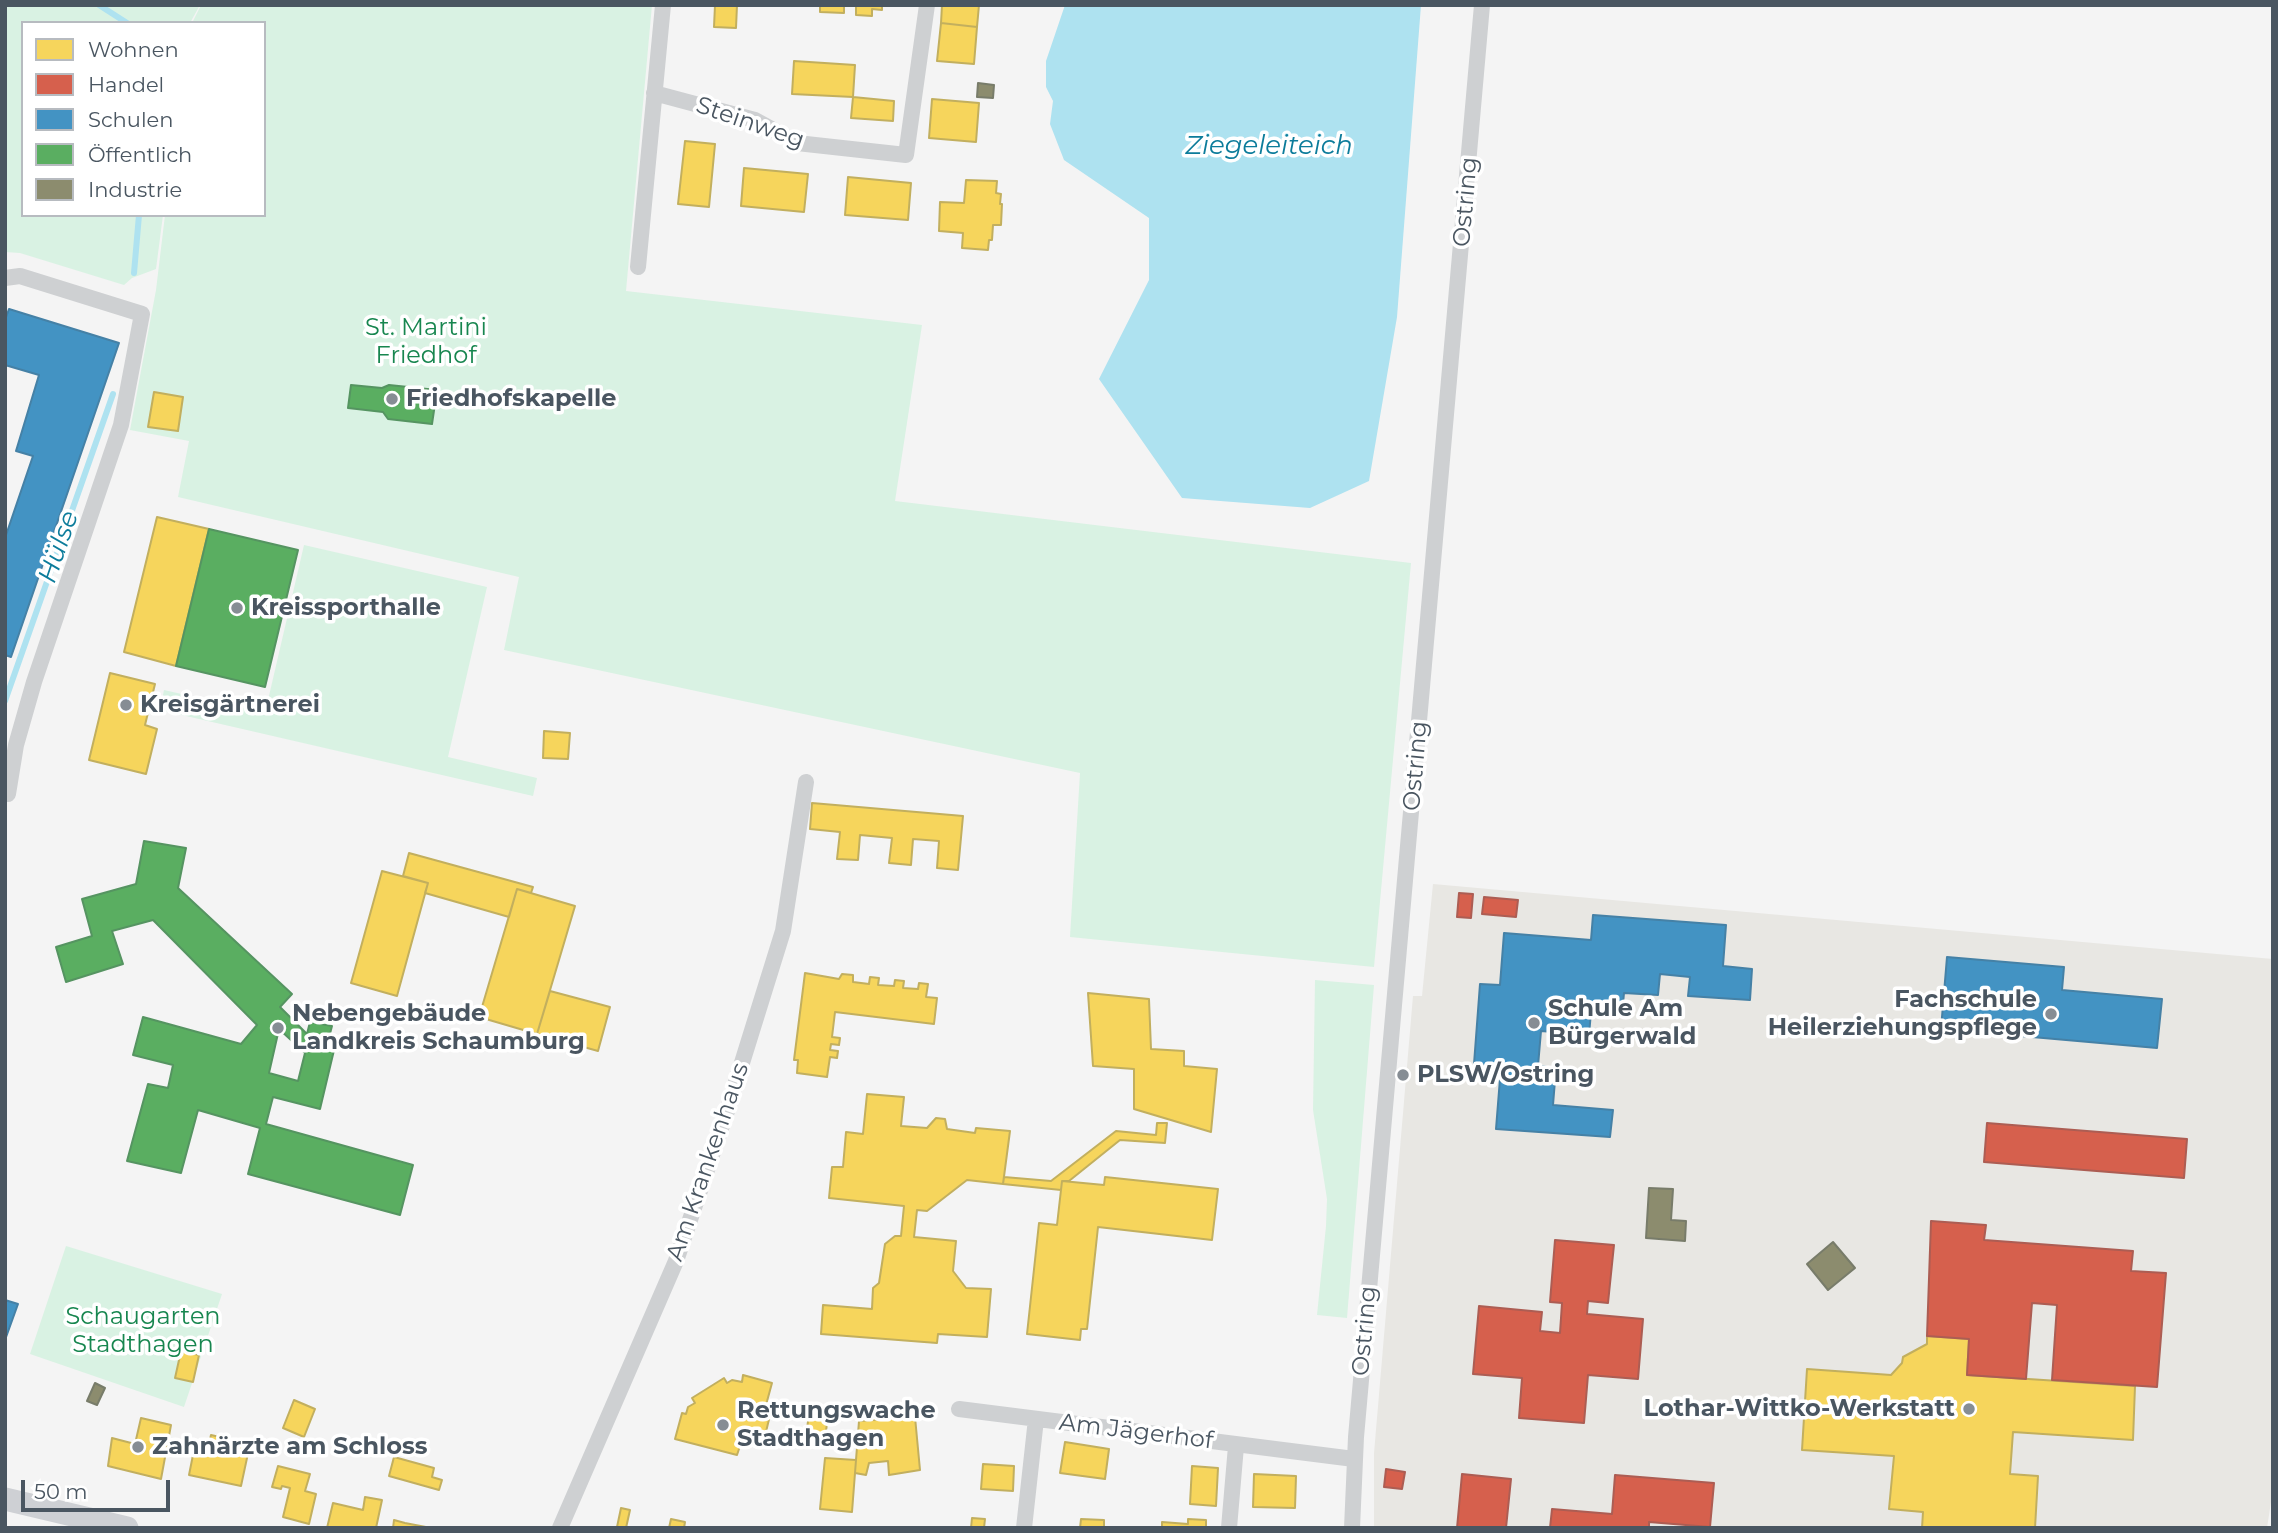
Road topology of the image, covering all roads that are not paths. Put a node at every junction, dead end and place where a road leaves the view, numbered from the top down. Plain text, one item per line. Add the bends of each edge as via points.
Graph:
1 (663, 5) edge
2 (927, 5) edge
3 (1482, 5) edge
4 (654, 93) junction
5 (638, 267) dead end
6 (5, 278) edge
7 (806, 782) dead end
8 (8, 794) dead end
9 (959, 1409) dead end
10 (1036, 1419) junction
11 (1236, 1446) junction
12 (1354, 1460) junction
13 (5, 1499) edge
14 (127, 1528) edge
15 (560, 1528) edge
16 (1024, 1528) edge
17 (1230, 1528) edge
18 (1352, 1528) edge

1 - 4 street
2 - 4 street, Steinweg via 906,155 797,143 755,120
3 - 12 street, Ostring
4 - 5 street
6 - 8 street via 20,276 142,314 121,425 34,682
7 - 15 street, Am Krankenhaus via 783,931 723,1124 676,1261
9 - 10 street, Am Jägerhof
10 - 11 street, Am Jägerhof
10 - 16 street, Am Jägerhof
11 - 12 street, Am Jägerhof
11 - 17 street, Am Jägerhof
12 - 18 street, Ostring
13 - 14 main road

